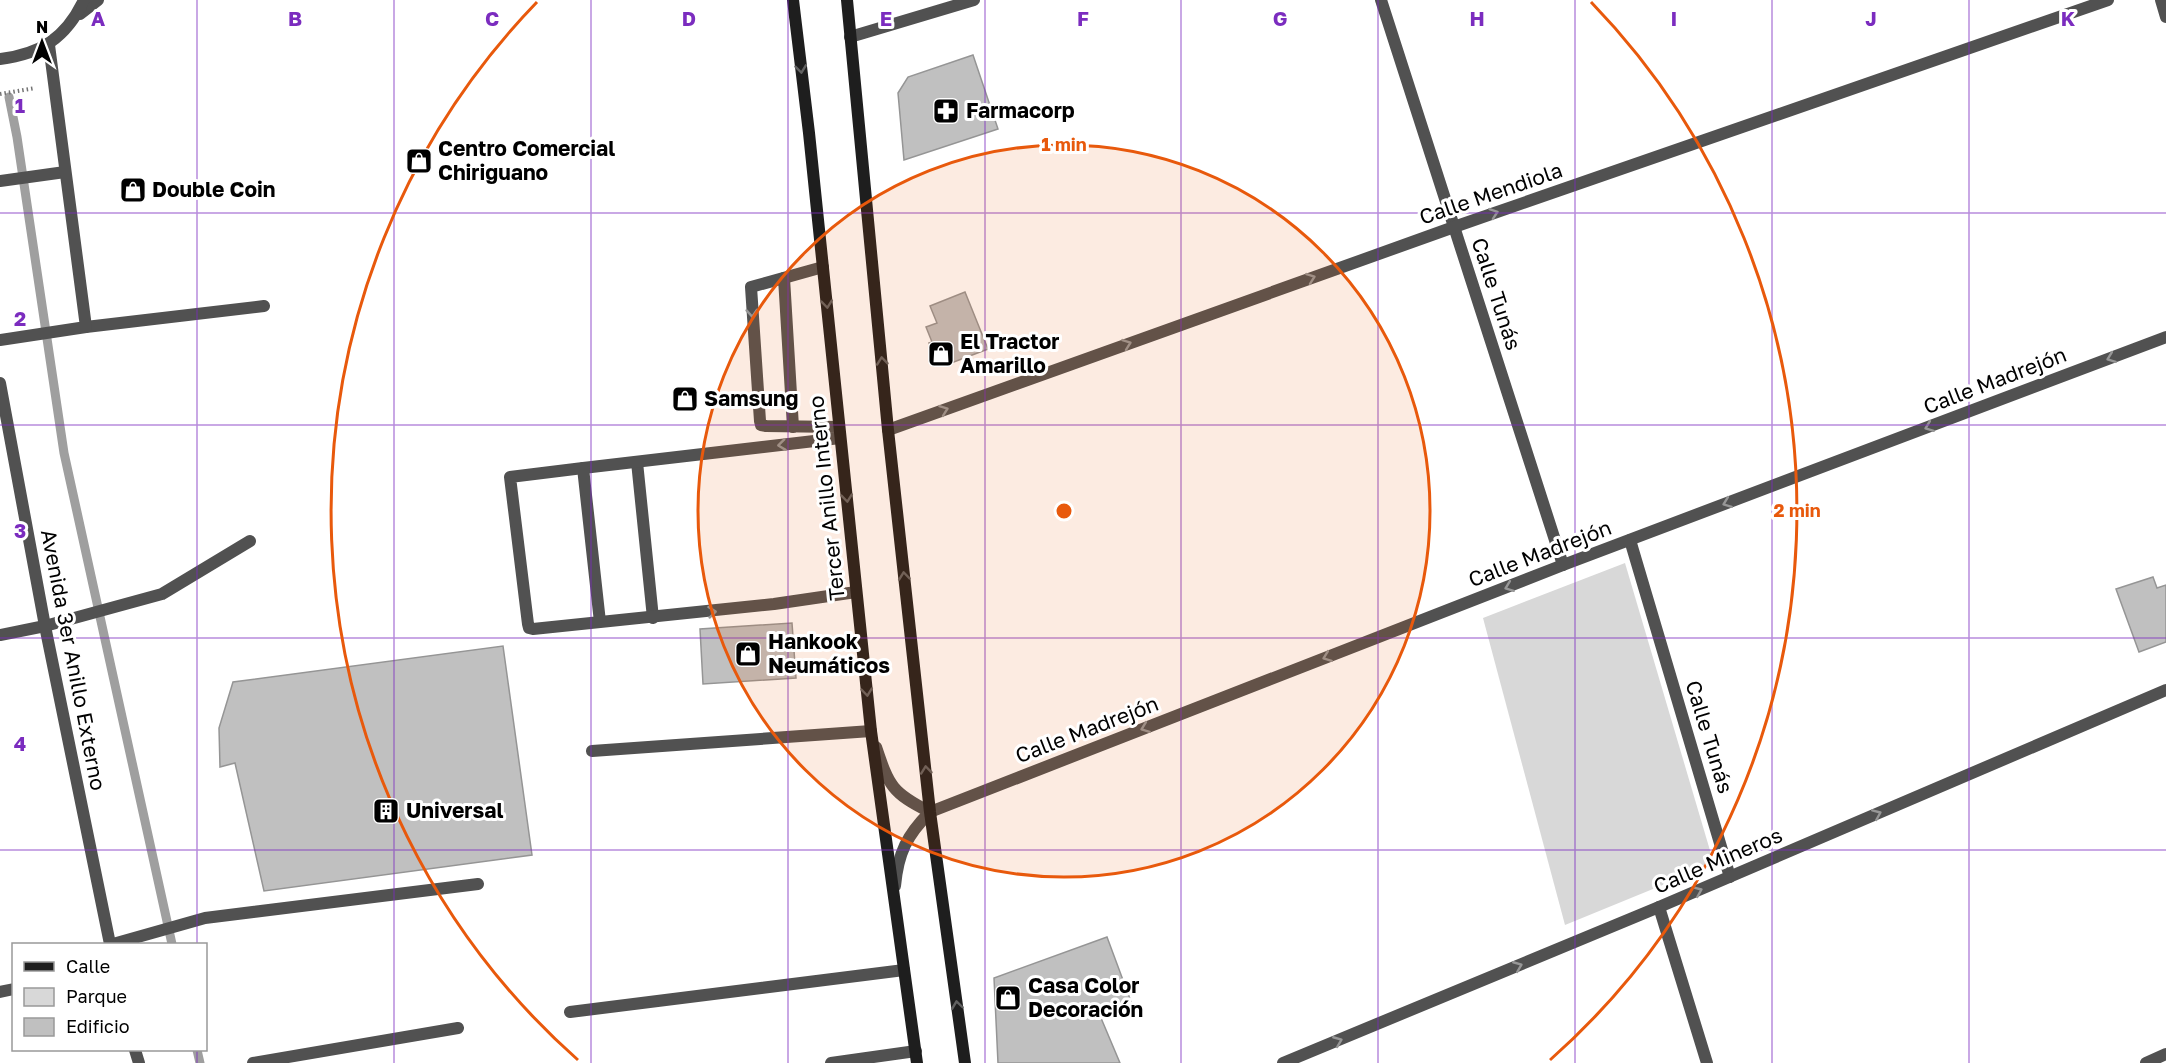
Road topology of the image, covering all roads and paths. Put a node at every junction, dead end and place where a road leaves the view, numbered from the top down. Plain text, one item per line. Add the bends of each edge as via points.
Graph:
1 (84, 0) edge
2 (98, 0) edge
3 (785, 0) edge
4 (847, 0) edge
5 (974, 0) edge
6 (1381, 0) edge
7 (2108, 0) edge
8 (2161, 0) edge
9 (794, 5) edge
10 (76, 17) junction
11 (2166, 17) edge
12 (850, 37) junction
13 (49, 45) junction
14 (0, 59) edge
15 (53, 86) junction
16 (0, 94) edge
17 (65, 172) junction
18 (0, 181) edge
19 (1455, 227) junction
20 (823, 267) junction
21 (784, 278) junction
22 (264, 306) dead end
23 (87, 327) junction
24 (6, 338) edge
25 (2166, 338) edge
26 (0, 383) edge
27 (793, 427) junction
28 (888, 430) junction
29 (840, 432) junction
30 (638, 462) junction
31 (583, 468) junction
32 (1630, 540) junction
33 (250, 541) dead end
34 (1563, 565) junction
35 (856, 592) junction
36 (654, 618) junction
37 (600, 622) junction
38 (45, 626) junction
39 (0, 635) edge
40 (2166, 690) edge
41 (871, 731) junction
42 (592, 751) dead end
43 (930, 812) junction
44 (1730, 877) junction
45 (478, 884) dead end
46 (894, 897) junction
47 (1659, 908) junction
48 (111, 943) edge
49 (118, 943) edge
50 (904, 970) junction
51 (570, 1012) dead end
52 (458, 1028) dead end
53 (2166, 1054) edge
54 (916, 1057) edge
55 (253, 1063) edge
56 (831, 1063) edge
57 (965, 1063) edge
58 (1284, 1063) edge
59 (1707, 1063) edge
60 (2146, 1063) edge

1 - 10 street
2 - 10 street
3 - 9 main road
4 - 12 main road
5 - 12 street
6 - 19 street, Calle Tunás
19 -> 7 street, Calle Mendiola
8 - 11 street
9 -> 20 main road, Tercer Anillo Interno
10 - 13 street
28 -> 12 main road
13 - 14 street via 18,57
13 - 15 street
15 - 16 path
15 - 17 street
17 - 18 street
17 - 23 street
28 -> 19 street, Calle Mendiola
19 - 34 street, Calle Tunás
20 - 21 street
20 -> 29 main road, Tercer Anillo Interno
21 - 27 street
21 -> 27 street via 754,285 751,290 761,425
22 - 23 street
23 - 24 street
25 -> 32 street, Calle Madrejón
26 - 38 street, Avenida 3er Anillo Externo
27 - 29 street
43 -> 28 main road
29 -> 30 street
29 -> 35 main road, Tercer Anillo Interno
30 - 31 street
30 - 36 street
31 - 37 street
31 - 37 street via 514,475 509,480 529,628
32 - 34 street, Calle Madrejón
32 - 44 street, Calle Tunás
33 - 38 street via 162,594
34 -> 43 street, Calle Madrejón
36 -> 35 street
35 -> 41 main road, Tercer Anillo Interno
36 - 37 street
38 - 39 street
38 - 48 street, Avenida 3er Anillo Externo
44 -> 40 street, Calle Mineros
41 - 42 street
41 - 43 street via 888,781 906,800
41 - 46 main road, Tercer Anillo Interno
43 - 46 street, Calle Madrejón via 914,828 902,849
57 -> 43 main road
47 -> 44 street, Calle Mineros
45 - 49 street via 205,918
46 - 50 main road, Tercer Anillo Interno
58 -> 47 street, Calle Mineros
47 - 59 street
50 - 51 street
50 - 54 main road, Tercer Anillo Interno
52 - 55 street
53 - 60 street
54 - 56 street

